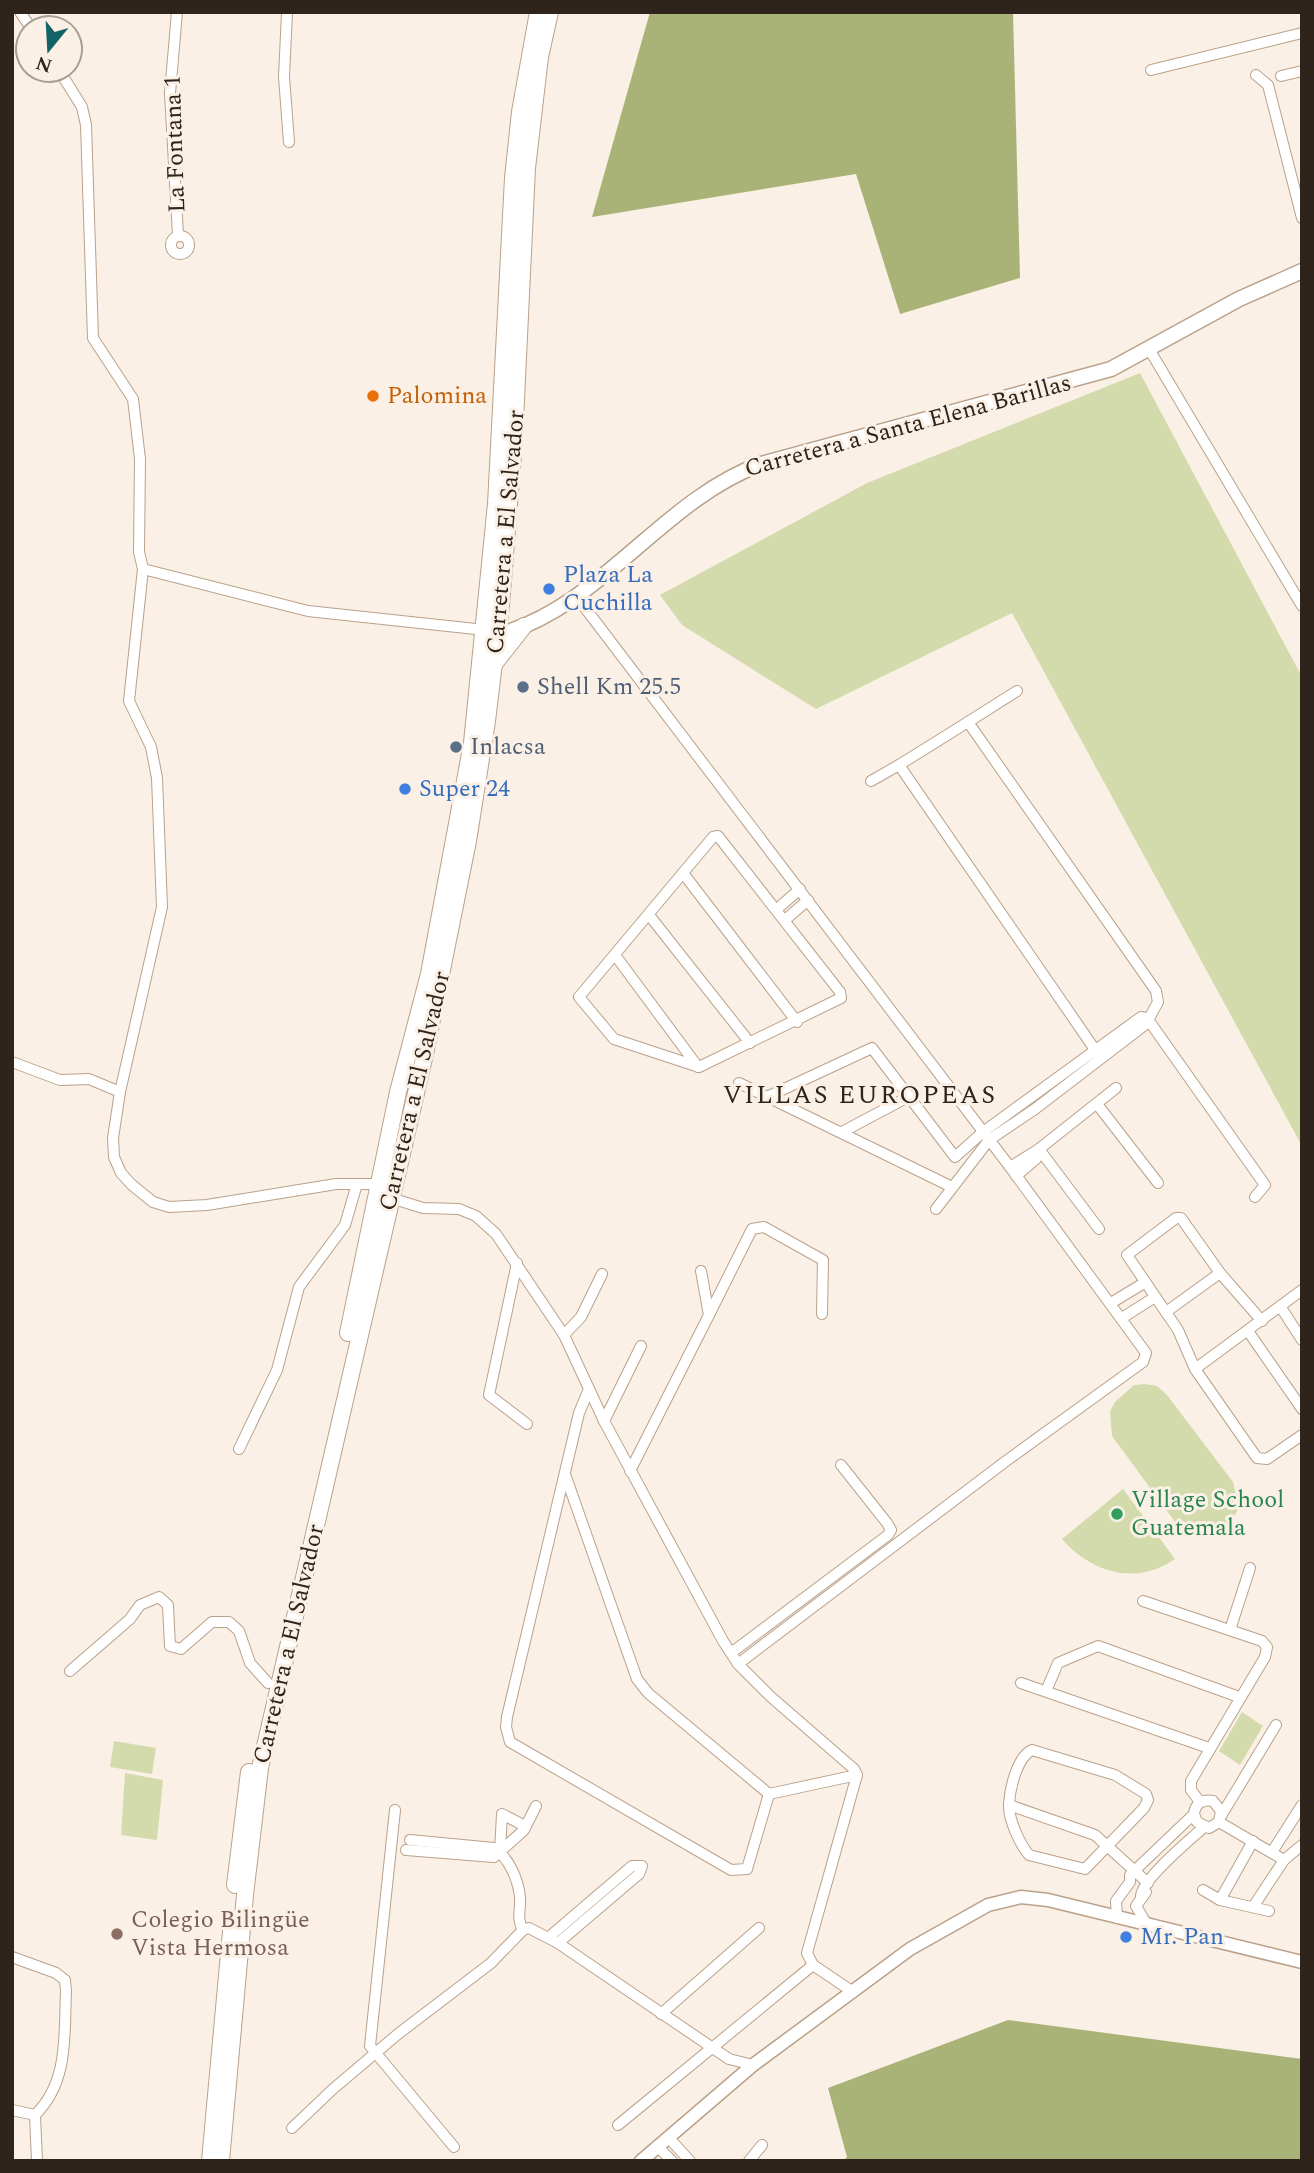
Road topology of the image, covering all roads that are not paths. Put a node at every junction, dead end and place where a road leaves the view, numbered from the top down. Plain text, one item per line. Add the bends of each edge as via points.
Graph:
1 (177, 12) edge
2 (287, 12) edge
3 (538, 12) edge
4 (550, 12) edge
5 (1302, 33) edge
6 (1151, 70) dead end
7 (1302, 71) edge
8 (1256, 75) dead end
9 (1282, 76) dead end
10 (68, 84) edge
11 (289, 142) dead end
12 (1302, 218) edge
13 (178, 235) dead end
14 (1302, 271) edge
15 (1149, 349) junction
16 (502, 378) junction
17 (514, 442) junction
18 (143, 569) junction
19 (576, 596) junction
20 (1302, 606) edge
21 (522, 627) junction
22 (494, 630) junction
23 (495, 663) junction
24 (1017, 691) dead end
25 (968, 722) junction
26 (899, 765) junction
27 (871, 781) dead end
28 (683, 873) junction
29 (800, 890) junction
30 (808, 900) junction
31 (777, 909) junction
32 (649, 915) junction
33 (785, 920) junction
34 (615, 955) junction
35 (1147, 1018) junction
36 (797, 1022) junction
37 (750, 1043) junction
38 (1097, 1053) junction
39 (12, 1062) edge
40 (699, 1067) junction
41 (739, 1083) dead end
42 (400, 1085) junction
43 (1116, 1088) dead end
44 (120, 1092) junction
45 (769, 1096) junction
46 (908, 1097) junction
47 (1097, 1104) junction
48 (842, 1132) junction
49 (986, 1136) junction
50 (1039, 1149) junction
51 (963, 1151) junction
52 (972, 1160) junction
53 (400, 1163) junction
54 (1013, 1171) junction
55 (1258, 1175) junction
56 (1246, 1180) dead end
57 (1158, 1183) dead end
58 (357, 1184) junction
59 (378, 1184) junction
60 (952, 1187) junction
61 (1255, 1197) dead end
62 (391, 1198) junction
63 (936, 1209) dead end
64 (1099, 1229) dead end
65 (517, 1263) junction
66 (701, 1271) dead end
67 (1220, 1272) junction
68 (602, 1274) dead end
69 (1144, 1283) junction
70 (1302, 1290) edge
71 (1155, 1297) junction
72 (1111, 1303) junction
73 (1280, 1306) junction
74 (1166, 1312) junction
75 (822, 1314) dead end
76 (709, 1315) junction
77 (1122, 1318) junction
78 (1262, 1321) junction
79 (1248, 1331) junction
80 (564, 1335) junction
81 (1302, 1340) edge
82 (641, 1346) dead end
83 (1195, 1369) junction
84 (589, 1389) junction
85 (1302, 1409) edge
86 (604, 1421) junction
87 (527, 1424) dead end
88 (1302, 1435) edge
89 (239, 1449) dead end
90 (841, 1465) dead end
91 (630, 1471) junction
92 (565, 1476) junction
93 (1250, 1568) dead end
94 (1143, 1601) dead end
95 (1230, 1630) junction
96 (731, 1653) junction
97 (738, 1664) junction
98 (70, 1671) dead end
99 (268, 1683) junction
100 (1021, 1683) dead end
101 (1046, 1691) junction
102 (1239, 1697) junction
103 (1276, 1725) dead end
104 (1209, 1748) junction
105 (857, 1775) junction
106 (769, 1794) junction
107 (1200, 1802) junction
108 (1009, 1805) junction
109 (1302, 1805) edge
110 (536, 1806) dead end
111 (395, 1810) dead end
112 (1194, 1814) junction
113 (1220, 1819) junction
114 (526, 1826) junction
115 (1204, 1827) junction
116 (1253, 1841) junction
117 (408, 1845) dead end
118 (1302, 1845) edge
119 (1106, 1847) junction
120 (500, 1852) junction
121 (1272, 1852) junction
122 (1284, 1860) junction
123 (1132, 1873) junction
124 (1203, 1890) dead end
125 (1120, 1894) junction
126 (1142, 1895) junction
127 (1220, 1899) junction
128 (1253, 1907) junction
129 (1088, 1910) junction
130 (1269, 1911) dead end
131 (1120, 1919) junction
132 (1147, 1926) junction
133 (759, 1928) dead end
134 (523, 1930) junction
135 (554, 1940) junction
136 (12, 1956) edge
137 (1302, 1962) edge
138 (813, 1965) junction
139 (853, 1992) junction
140 (661, 2014) junction
141 (710, 2048) junction
142 (375, 2053) junction
143 (754, 2064) junction
144 (12, 2110) edge
145 (35, 2115) junction
146 (618, 2125) dead end
147 (292, 2129) dead end
148 (668, 2137) junction
149 (762, 2145) dead end
150 (657, 2146) junction
151 (454, 2147) dead end
152 (680, 2150) junction
153 (37, 2161) edge
154 (209, 2161) edge
155 (221, 2161) edge
156 (642, 2161) edge
157 (673, 2161) edge
158 (690, 2161) edge
159 (748, 2161) edge

1 - 13 street, La Fontana 1 via 170,93
2 - 11 street via 284,77
3 - 16 highway, Carretera a El Salvador via 517,144
4 - 17 highway, Carretera a El Salvador via 538,69 527,168
5 - 6 street
7 - 9 street
8 - 12 street via 1268,85
10 - 18 street via 82,107 86,125 93,338 129,390 136,410
14 - 15 main road, Carretera a Santa Elena Barillas via 1239,299
15 - 19 main road, Carretera a Santa Elena Barillas via 1111,369 1076,380 730,476
15 - 20 street
16 - 17 highway via 512,379
16 - 22 highway, Carretera a El Salvador
17 - 22 highway, Carretera a El Salvador
18 - 22 street via 308,611
18 - 44 street via 129,701 150,747 157,778 162,907
19 - 21 main road, Carretera a Santa Elena Barillas
19 - 29 street
21 - 22 highway
21 - 23 highway
22 - 23 highway, Carretera a El Salvador
22 - 42 highway, Carretera a El Salvador via 446,895
23 - 53 highway, Carretera a El Salvador via 466,852
24 - 25 street
25 - 26 street
25 - 35 street via 1156,991 1158,1002
26 - 27 street
26 - 38 street
28 - 31 street via 718,836
28 - 32 street
28 - 36 street
29 - 30 street
29 - 31 street
30 - 33 street
30 - 49 street
31 - 33 street
32 - 34 street
32 - 37 street
33 - 36 street via 841,998
34 - 40 street
34 - 40 street via 581,992 582,1003 614,1039
35 - 38 street via 1146,1024
35 - 55 street
36 - 37 street
37 - 40 street
38 - 49 street
39 - 44 street via 60,1080 89,1079
41 - 45 street
42 - 53 highway via 412,1085 399,1140
42 - 59 highway, Carretera a El Salvador
43 - 47 street
44 - 58 street via 114,1157 121,1174 153,1202 169,1207 206,1205
45 - 46 street via 870,1048
45 - 48 street
46 - 48 street
46 - 51 street via 952,1156
47 - 50 street
47 - 57 street
48 - 60 street
49 - 51 street
49 - 52 street
49 - 54 street
50 - 54 street via 1036,1160
50 - 64 street
51 - 52 street
52 - 60 street
53 - 62 highway, Carretera a El Salvador
54 - 72 street
55 - 56 street
55 - 61 street via 1265,1185
58 - 59 street
58 - 89 street via 345,1225 299,1287 277,1370
59 - 99 highway, Carretera a El Salvador
60 - 63 street
62 - 65 street via 476,1216
62 - 155 highway, Carretera a El Salvador via 260,1768
65 - 80 street
65 - 87 street via 489,1395
66 - 76 street
67 - 69 street via 1178,1218 1127,1255
67 - 74 street
67 - 78 street
68 - 80 street via 581,1317
69 - 71 street
69 - 72 street
70 - 73 street
71 - 74 street
71 - 77 street
72 - 77 street
73 - 78 street
73 - 81 street
74 - 83 street
75 - 76 street via 823,1260 757,1227
76 - 91 street
77 - 97 street via 1145,1349 1143,1362
78 - 79 street
79 - 83 street
79 - 85 street
80 - 84 street
82 - 86 street
83 - 88 street via 1257,1458 1267,1459
84 - 86 street
84 - 92 street
86 - 91 street
90 - 96 street via 891,1530
91 - 96 street
92 - 106 street via 637,1679
92 - 106 street via 507,1717 510,1742 731,1870 747,1869
93 - 95 street
94 - 95 street
95 - 102 street via 1262,1641 1266,1647 1265,1657
96 - 97 street
97 - 105 street via 849,1762
98 - 99 street via 141,1605 159,1597 168,1605 170,1646 181,1649 212,1622 229,1622 239,1631 250,1663
99 - 154 highway, Carretera a El Salvador via 242,1811
100 - 101 street
101 - 102 street via 1058,1663 1098,1646
101 - 104 street
102 - 104 street
103 - 113 street
104 - 107 street via 1190,1785
105 - 106 street
105 - 138 street via 807,1953
107 - 112 street
107 - 113 street via 1216,1804
108 - 119 street via 1095,1835
108 - 119 street via 1026,1852 1034,1857 1085,1868
108 - 119 street via 1021,1759 1032,1749 1115,1775 1146,1794 1147,1800
109 - 121 street
110 - 114 street
111 - 142 street via 369,2036
112 - 115 street
112 - 123 street
113 - 115 street
113 - 116 street
114 - 120 street
114 - 120 street via 502,1814
115 - 126 street
116 - 121 street
116 - 127 street
117 - 120 street via 494,1848
118 - 122 street
119 - 123 street
120 - 134 street via 516,1877
121 - 122 street
122 - 128 street
123 - 125 street
123 - 126 street
124 - 127 street
125 - 126 street
125 - 129 street
125 - 131 street
126 - 131 street
126 - 132 street
127 - 128 street
128 - 130 street
129 - 131 street
129 - 139 street via 1033,1897 988,1905 910,1949
131 - 132 street
132 - 137 street
133 - 140 street
134 - 135 street via 529,1928
134 - 142 street via 491,1963
135 - 135 street via 632,1866 642,1866 641,1872
135 - 140 street
136 - 145 street via 65,1980 62,2063 48,2103
138 - 139 street
138 - 141 street
139 - 143 street
140 - 141 street
141 - 143 street via 737,2062
141 - 146 street
142 - 147 street
142 - 151 street
143 - 148 street
144 - 145 street
145 - 153 street
148 - 150 street
148 - 152 street
149 - 159 street
150 - 156 street
150 - 157 street
152 - 157 street
152 - 158 street

